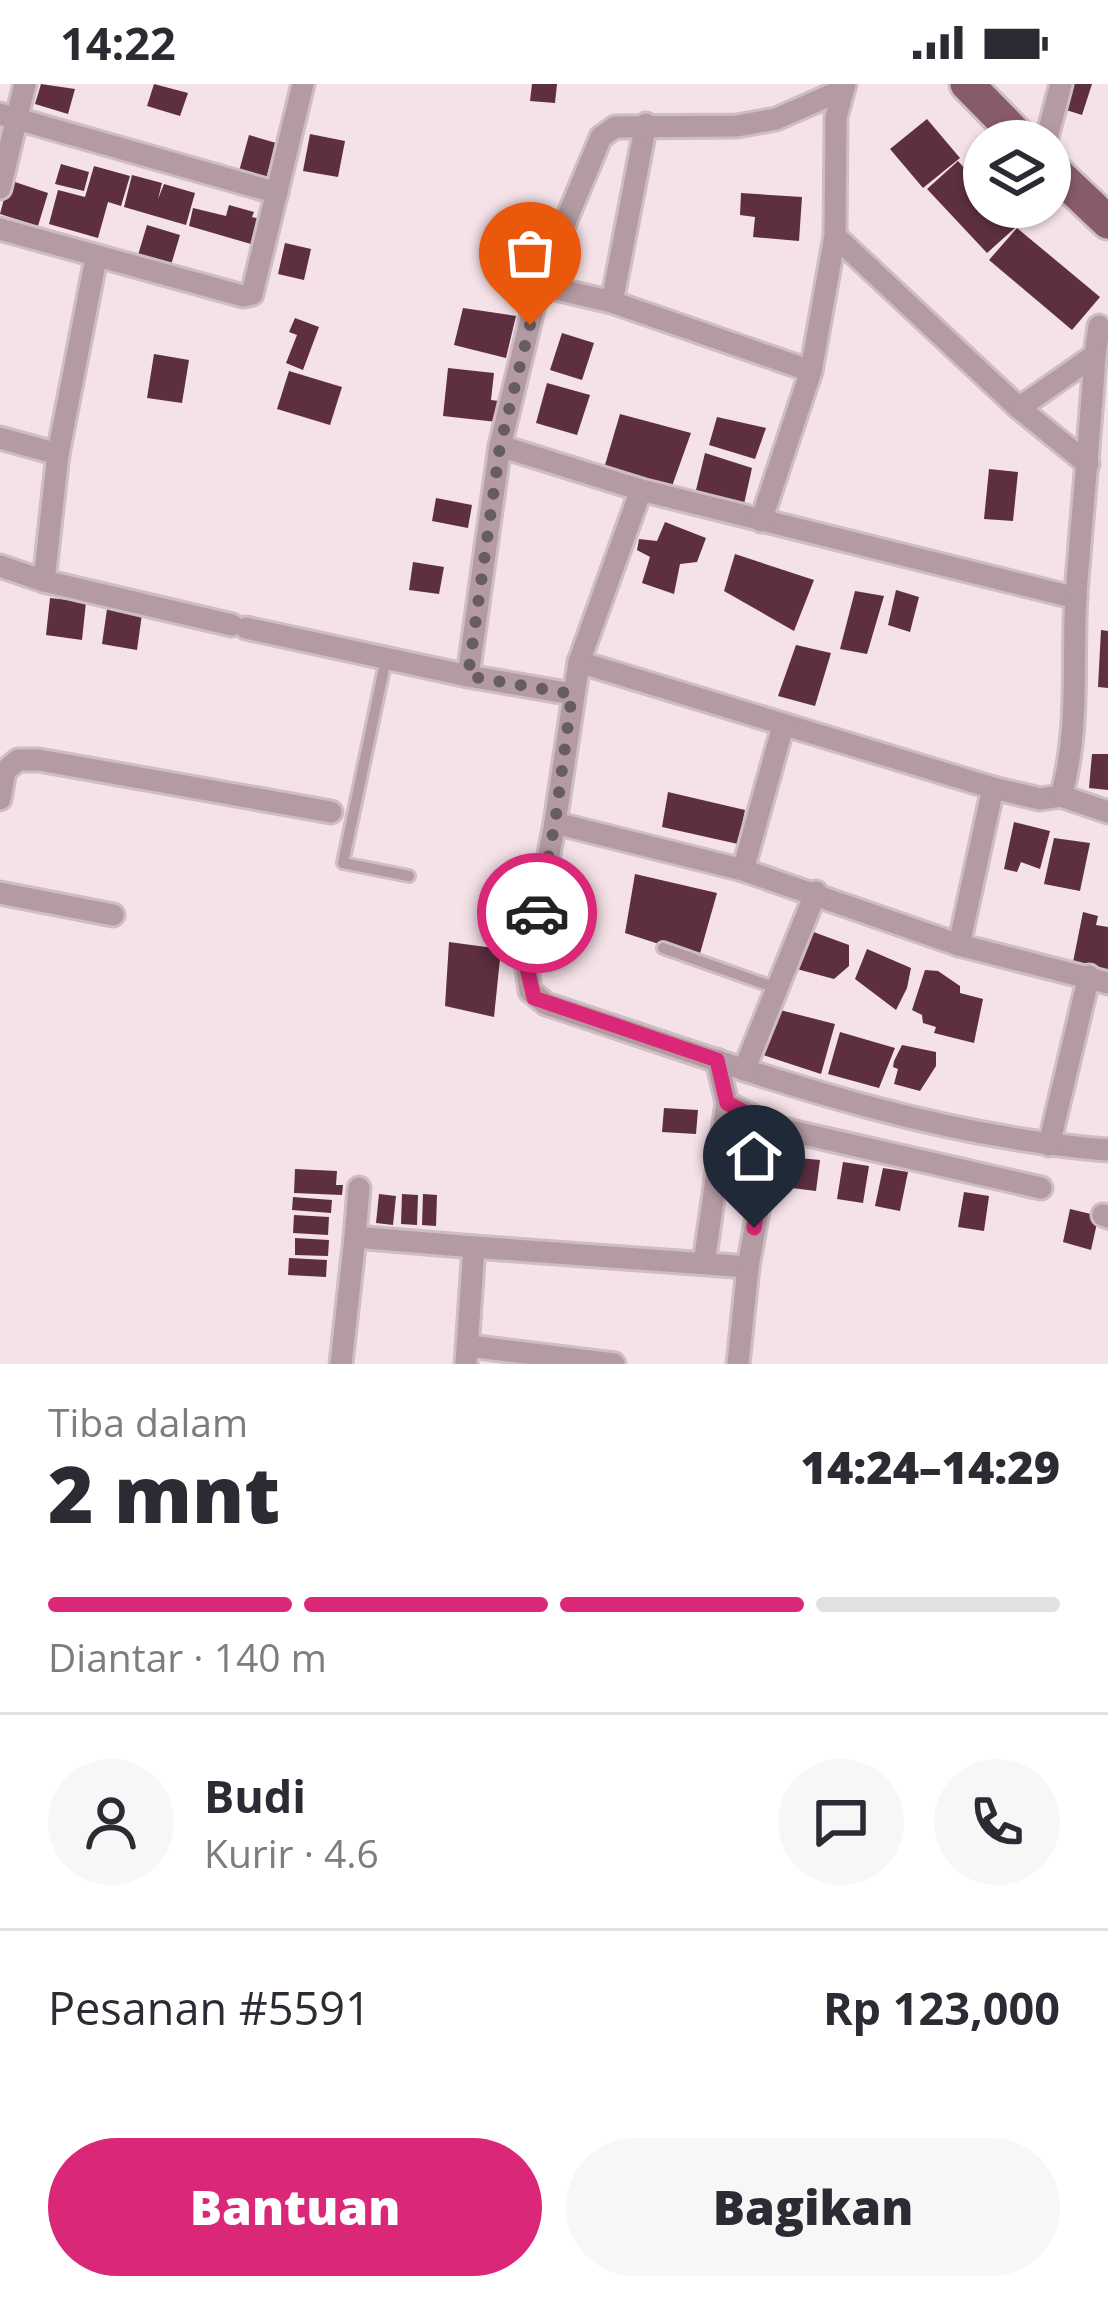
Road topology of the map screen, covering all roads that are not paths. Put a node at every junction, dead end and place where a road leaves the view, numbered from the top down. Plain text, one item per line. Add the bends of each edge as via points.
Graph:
1 (25, 84) edge
2 (968, 84) edge
3 (1061, 84) edge
4 (299, 85) edge
5 (842, 87) edge
6 (9, 117) edge
7 (1003, 120) edge
8 (1052, 120) edge
9 (646, 124) junction
10 (1071, 187) edge
11 (0, 188) edge
12 (277, 193) junction
13 (1108, 222) edge
14 (0, 229) edge
15 (835, 236) junction
16 (96, 258) junction
17 (539, 285) junction
18 (612, 302) junction
19 (1099, 326) dead end
20 (1095, 355) junction
21 (811, 371) junction
22 (1018, 409) junction
23 (0, 438) edge
24 (500, 446) junction
25 (58, 454) junction
26 (1088, 464) junction
27 (640, 490) junction
28 (761, 521) junction
29 (0, 566) edge
30 (44, 580) junction
31 (1076, 598) junction
32 (386, 658) junction
33 (580, 662) junction
34 (468, 676) junction
35 (572, 694) junction
36 (783, 726) junction
37 (993, 788) junction
38 (1061, 796) junction
39 (0, 799) edge
40 (331, 812) dead end
41 (1108, 812) edge
42 (555, 823) junction
43 (743, 870) junction
44 (409, 876) dead end
45 (816, 892) junction
46 (0, 893) edge
47 (113, 915) dead end
48 (958, 945) junction
49 (664, 948) dead end
50 (1099, 980) edge
51 (776, 988) junction
52 (717, 1060) junction
53 (744, 1070) junction
54 (727, 1103) junction
55 (773, 1127) junction
56 (1048, 1145) junction
57 (1108, 1150) edge
58 (358, 1188) dead end
59 (1041, 1188) dead end
60 (355, 1237) junction
61 (473, 1246) junction
62 (704, 1263) junction
63 (748, 1267) junction
64 (467, 1355) edge
65 (340, 1364) edge
66 (614, 1364) edge
67 (738, 1364) edge

1 - 6 street
2 - 7 main road
3 - 8 street
4 - 12 street
5 - 9 street via 776,119
5 - 15 street
6 - 11 street
6 - 12 street
9 - 17 street via 601,136
9 - 18 street
10 - 13 main road
12 - 16 street via 252,294
14 - 16 street
15 - 21 street
15 - 22 street
16 - 25 street
17 - 18 street
17 - 24 street
18 - 21 street
19 - 20 street
20 - 22 street
20 - 26 street
21 - 28 street
22 - 26 street
23 - 25 street
24 - 27 street
24 - 34 street
25 - 30 street
26 - 31 street
27 - 28 street
27 - 33 street
28 - 31 street
29 - 30 street
30 - 32 street
31 - 38 street via 1075,693
32 - 34 street
32 - 44 lane via 343,863
33 - 35 street
33 - 36 street
34 - 35 street
35 - 42 street
36 - 37 street
36 - 43 street
37 - 38 street
37 - 48 street
38 - 41 street
39 - 40 street via 5,772 18,760 39,760
42 - 43 street
42 - 52 street via 527,968 534,998
43 - 45 street
45 - 48 street
45 - 51 street
46 - 47 street
48 - 50 street
49 - 51 lane
50 - 56 street
51 - 53 street
52 - 53 street
52 - 54 street
53 - 56 street via 958,1129
54 - 55 street
54 - 62 street
55 - 59 street
55 - 63 street
56 - 57 street
58 - 60 street
60 - 61 street
60 - 65 street
61 - 62 street
61 - 64 street
62 - 63 street
63 - 67 street
64 - 66 street

